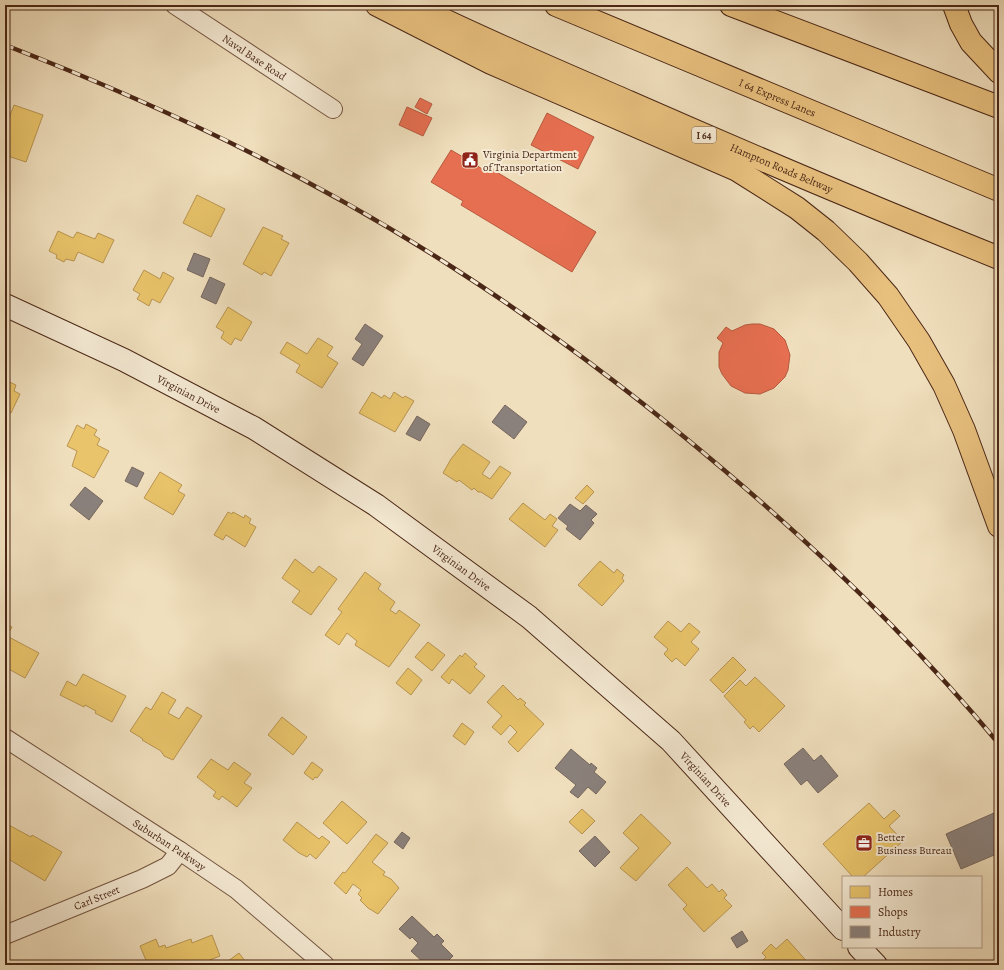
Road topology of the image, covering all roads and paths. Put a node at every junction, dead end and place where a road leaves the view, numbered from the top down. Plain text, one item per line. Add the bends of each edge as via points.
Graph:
1 (175, 5) edge
2 (377, 5) edge
3 (413, 5) edge
4 (556, 5) edge
5 (731, 5) edge
6 (954, 5) edge
7 (999, 72) edge
8 (999, 107) edge
9 (333, 109) dead end
10 (999, 190) edge
11 (999, 258) edge
12 (5, 305) edge
13 (999, 526) edge
14 (5, 738) edge
15 (180, 851) junction
16 (842, 928) edge
17 (5, 935) edge
18 (860, 948) edge
19 (325, 965) edge
20 (876, 965) edge

1 - 9 street, Naval Base Road
2 - 13 highway via 492,63 737,170 797,208 826,231 888,296 919,341 944,384 964,430
3 - 11 highway, Hampton Roads Beltway / I 64 via 466,31 736,149
4 - 10 highway, I 64 Express Lanes
5 - 8 highway
6 - 7 highway via 971,42
12 - 16 street, Virginian Drive via 124,360 254,428 376,505 529,617 671,741
14 - 15 street, Suburban Parkway
15 - 17 street, Carl Street via 168,866 142,879
15 - 19 street, Suburban Parkway via 236,889
18 - 20 street

